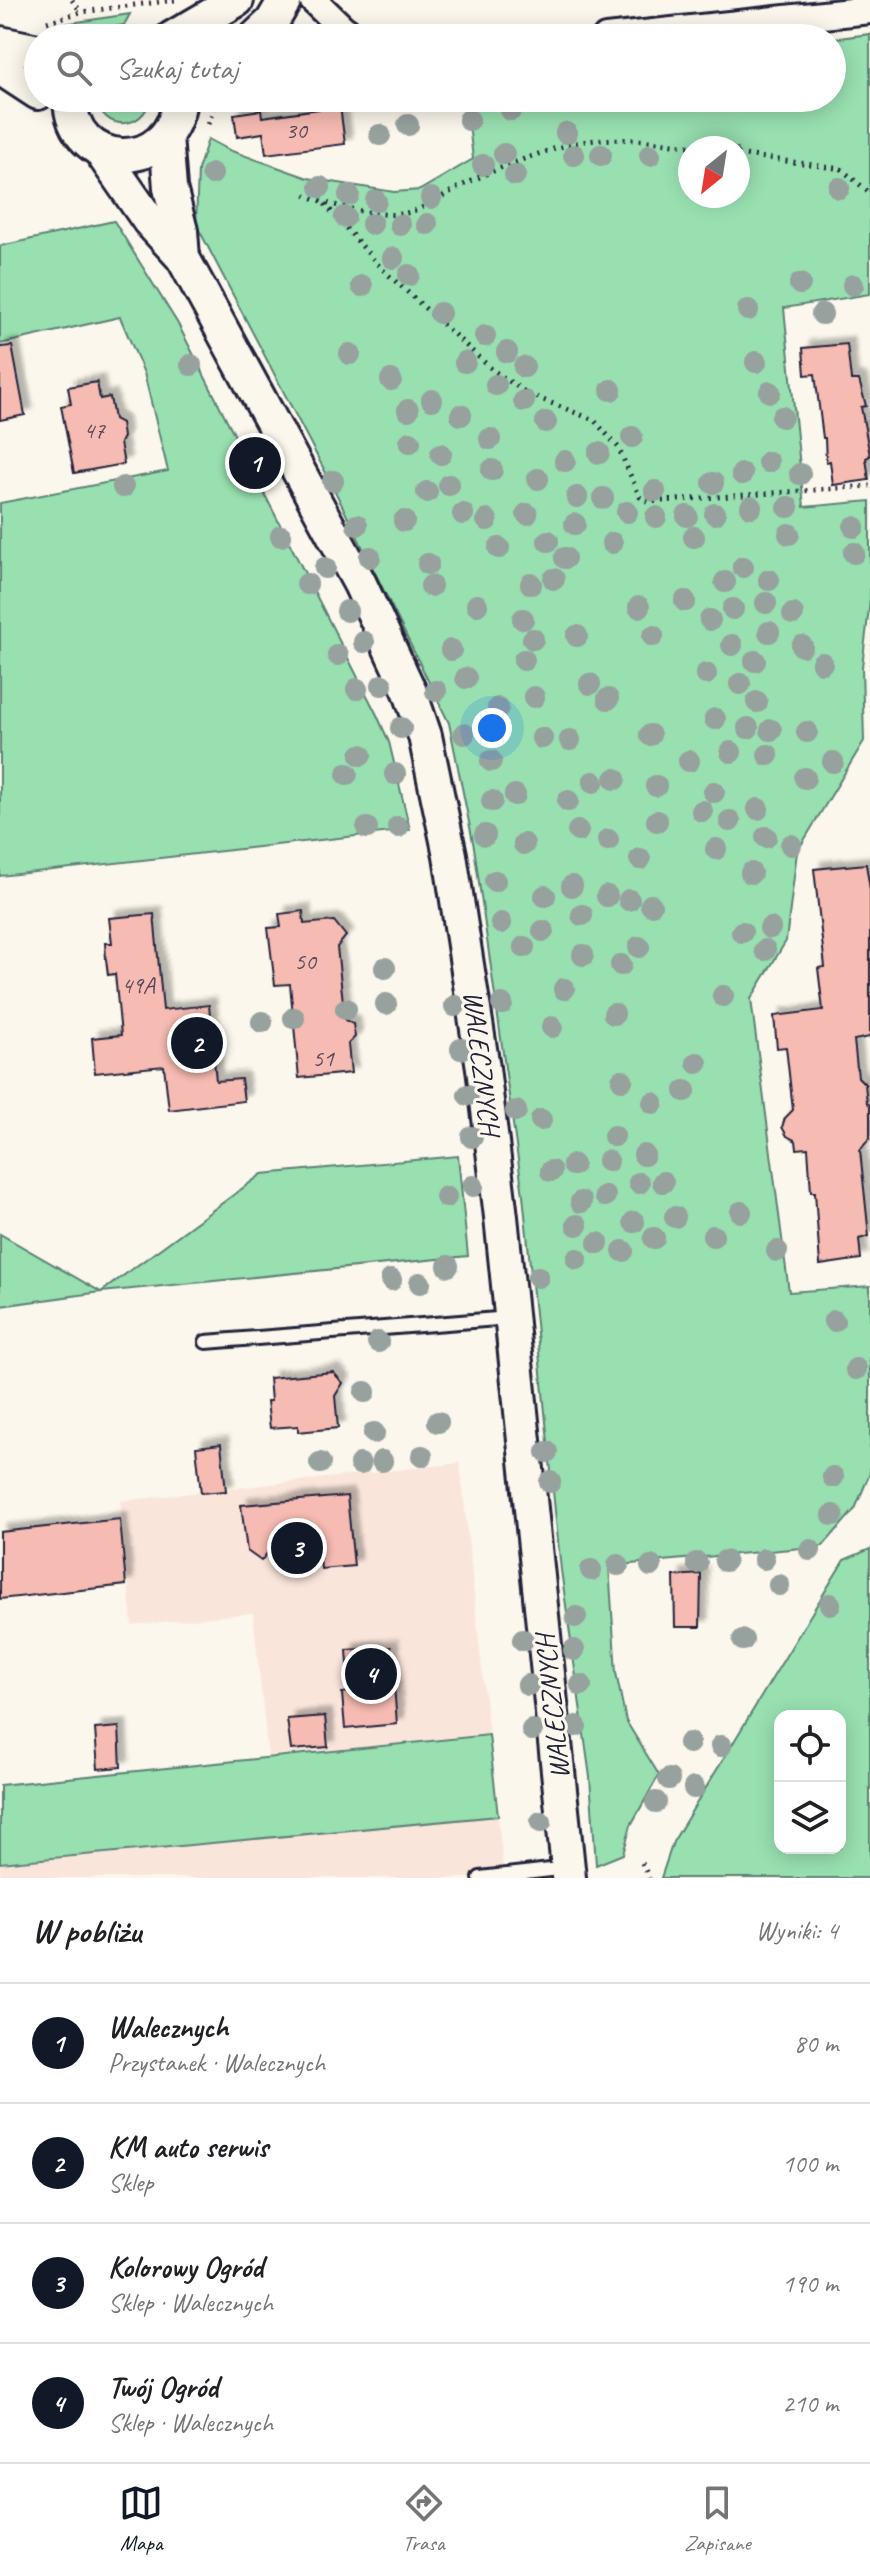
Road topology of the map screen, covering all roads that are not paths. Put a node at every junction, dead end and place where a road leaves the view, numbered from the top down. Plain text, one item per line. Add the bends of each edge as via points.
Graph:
1 (237, 0) edge
2 (285, 0) edge
3 (313, 0) edge
4 (870, 10) edge
5 (196, 24) edge
6 (270, 24) edge
7 (338, 24) edge
8 (738, 24) edge
9 (24, 39) edge
10 (0, 43) edge
11 (0, 68) edge
12 (24, 84) edge
13 (68, 112) edge
14 (184, 112) edge
15 (186, 112) edge
16 (99, 149) junction
17 (183, 258) junction
18 (512, 1318) junction
19 (206, 1342) dead end
20 (568, 1873) edge
21 (480, 1878) edge

1 - 5 street
2 - 6 street
3 - 7 street
4 - 8 street
9 - 10 street
11 - 12 street
13 - 16 street, WALECZNYCH via 87,141
14 - 16 street via 142,153
15 - 17 street, WALECZNYCH via 170,188
16 - 17 street, WALECZNYCH via 149,221
17 - 18 street, WALECZNYCH via 360,584 425,736 471,983
18 - 19 lane
18 - 20 street, WALECZNYCH
20 - 21 lane

